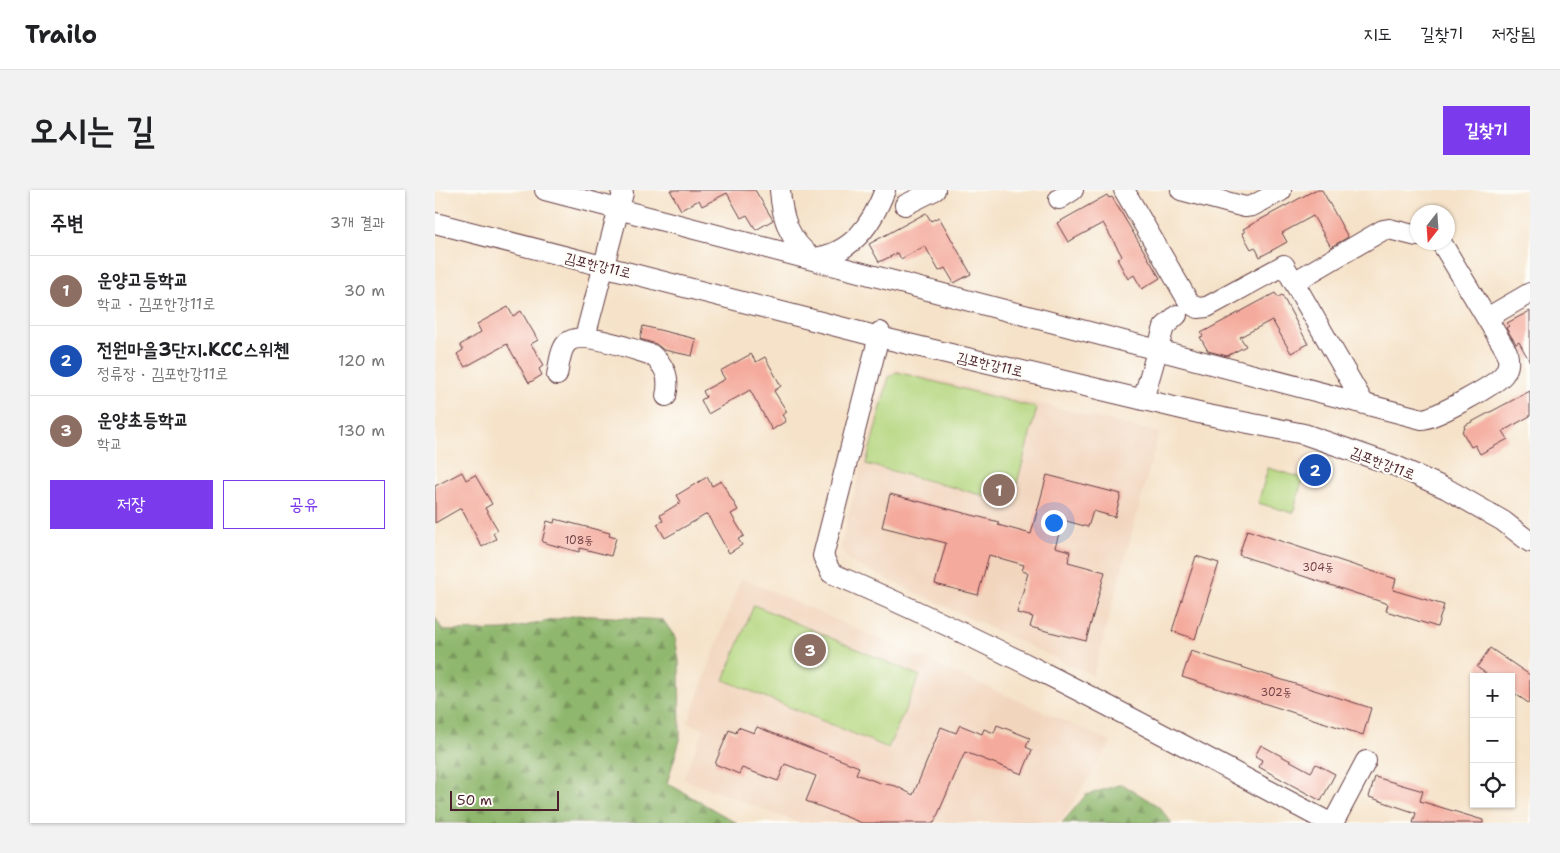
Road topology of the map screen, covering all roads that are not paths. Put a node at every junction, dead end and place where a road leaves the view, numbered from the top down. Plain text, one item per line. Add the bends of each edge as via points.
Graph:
1 (545, 190) edge
2 (780, 190) edge
3 (885, 190) edge
4 (935, 190) edge
5 (1124, 190) edge
6 (1181, 190) edge
7 (1281, 191) edge
8 (620, 199) edge
9 (905, 205) dead end
10 (435, 216) edge
11 (435, 223) edge
12 (1410, 234) edge
13 (1446, 250) edge
14 (813, 258) junction
15 (604, 263) junction
16 (1294, 282) junction
17 (1530, 293) edge
18 (1177, 315) dead end
19 (1487, 318) junction
20 (879, 335) junction
21 (585, 337) junction
22 (1159, 348) junction
23 (557, 375) dead end
24 (666, 396) dead end
25 (1143, 397) junction
26 (1363, 402) junction
27 (1530, 534) edge
28 (1530, 542) edge
29 (1366, 761) dead end
30 (1331, 823) edge

1 - 8 street
2 - 14 street via 783,217 790,235
3 - 14 street via 877,209 851,242 830,257
4 - 9 street
5 - 16 street via 1190,304 1198,308 1207,307 1284,265
6 - 7 street via 1245,207
8 - 14 street
8 - 15 street
10 - 15 street, 김포한강11로
11 - 15 street, 김포한강11로
12 - 16 street via 1383,230
13 - 19 street
14 - 22 street
15 - 20 street, 김포한강11로
15 - 21 street
16 - 26 street
17 - 19 street
18 - 22 street via 1164,327
19 - 26 street via 1509,358 1508,366 1499,379 1429,418 1422,419
20 - 25 street, 김포한강11로
20 - 30 street via 823,556 831,573 967,635
21 - 23 street via 573,338 565,345
21 - 24 street via 652,355 667,373
22 - 25 street
22 - 26 street
25 - 27 street, 김포한강11로 via 1305,429 1400,461 1453,486
25 - 28 street, 김포한강11로 via 1304,434 1396,466 1503,521
29 - 30 street

